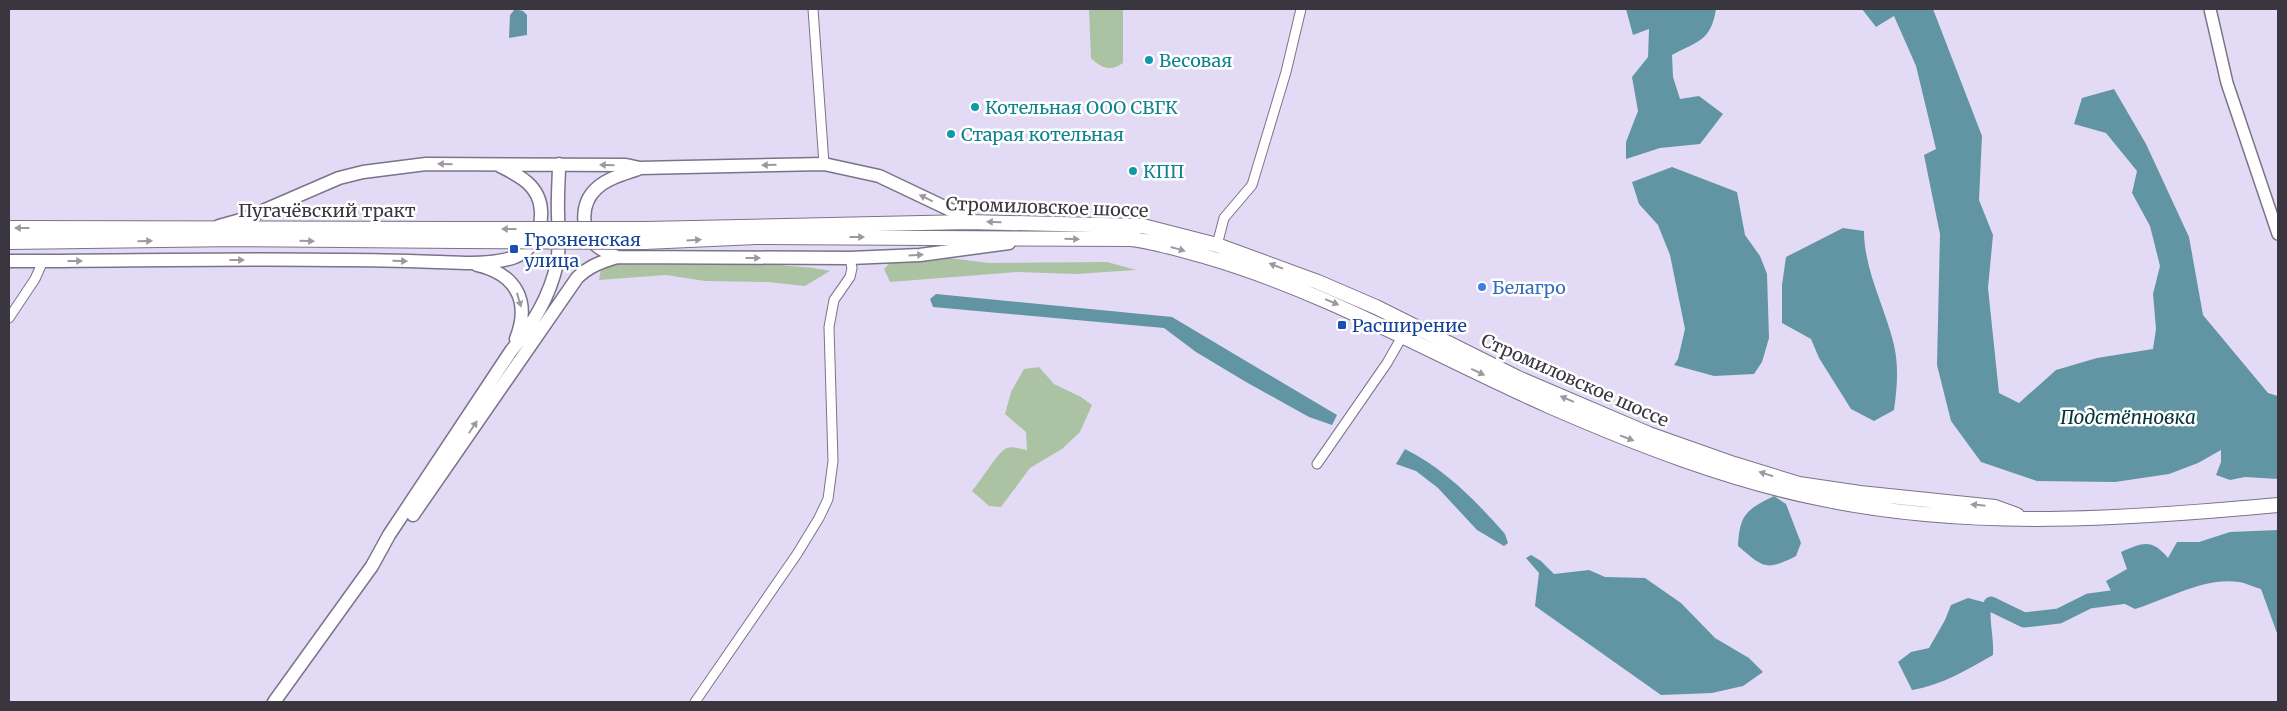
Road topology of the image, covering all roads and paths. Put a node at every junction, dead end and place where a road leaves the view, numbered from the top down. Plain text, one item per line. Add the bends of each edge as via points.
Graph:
1 (813, 9) edge
2 (1301, 9) edge
3 (2210, 9) edge
4 (559, 164) junction
5 (824, 164) junction
6 (498, 165) junction
7 (640, 168) junction
8 (968, 222) junction
9 (9, 228) edge
10 (211, 228) junction
11 (2278, 234) edge
12 (459, 235) junction
13 (646, 236) junction
14 (1046, 238) junction
15 (9, 242) edge
16 (1217, 245) junction
17 (617, 258) junction
18 (850, 258) junction
19 (9, 261) edge
20 (43, 261) junction
21 (469, 263) junction
22 (548, 317) junction
23 (9, 318) edge
24 (1403, 336) junction
25 (511, 351) junction
26 (1317, 464) dead end
27 (2278, 505) edge
28 (2025, 517) junction
29 (372, 566) junction
30 (274, 702) edge
31 (695, 702) edge

1 - 5 street
2 - 16 street via 1252,185 1224,218
3 - 11 street via 2227,84
4 - 6 main road
7 -> 4 main road
4 - 22 main road via 565,197 567,248 561,283
4 - 25 main road via 559,244 553,279 536,316
5 -> 7 main road
8 -> 5 main road via 959,214 880,176
6 -> 10 main road via 426,164 363,172 338,178 244,219
6 - 21 main road via 521,176 531,186 541,206 540,227 534,240 518,256
7 - 17 main road via 596,189 585,208 584,218 590,238
8 - 13 main road, Стромиловское шоссе
16 -> 8 main road, Стромиловское шоссе via 1144,226
10 -> 9 main road, Пугачёвский тракт
10 - 12 main road, Пугачёвский тракт
12 - 13 main road, Пугачёвский тракт, bridge
15 -> 12 main road, Пугачёвский тракт
13 -> 14 main road, Стромиловское шоссе
18 -> 14 main road via 920,255
14 -> 24 main road, Стромиловское шоссе via 1155,242 1236,265 1304,290
28 -> 16 main road, Стромиловское шоссе via 1995,507 1799,484 1734,464 1649,434 1518,378 1376,307
17 -> 18 main road
17 - 22 main road via 586,269
18 - 31 street via 850,277 834,300 829,327 833,461 828,499 797,554
19 - 20 main road
20 -> 21 main road
20 - 23 street
21 -> 25 main road via 498,272 507,278 518,294 522,317
29 -> 22 main road via 396,539
24 - 26 street
24 -> 28 main road, Стромиловское шоссе via 1549,406 1701,465 1763,484 1823,499 1915,512
25 - 29 main road via 389,535
27 - 28 main road, Стромиловское шоссе via 2099,519
29 - 30 main road

